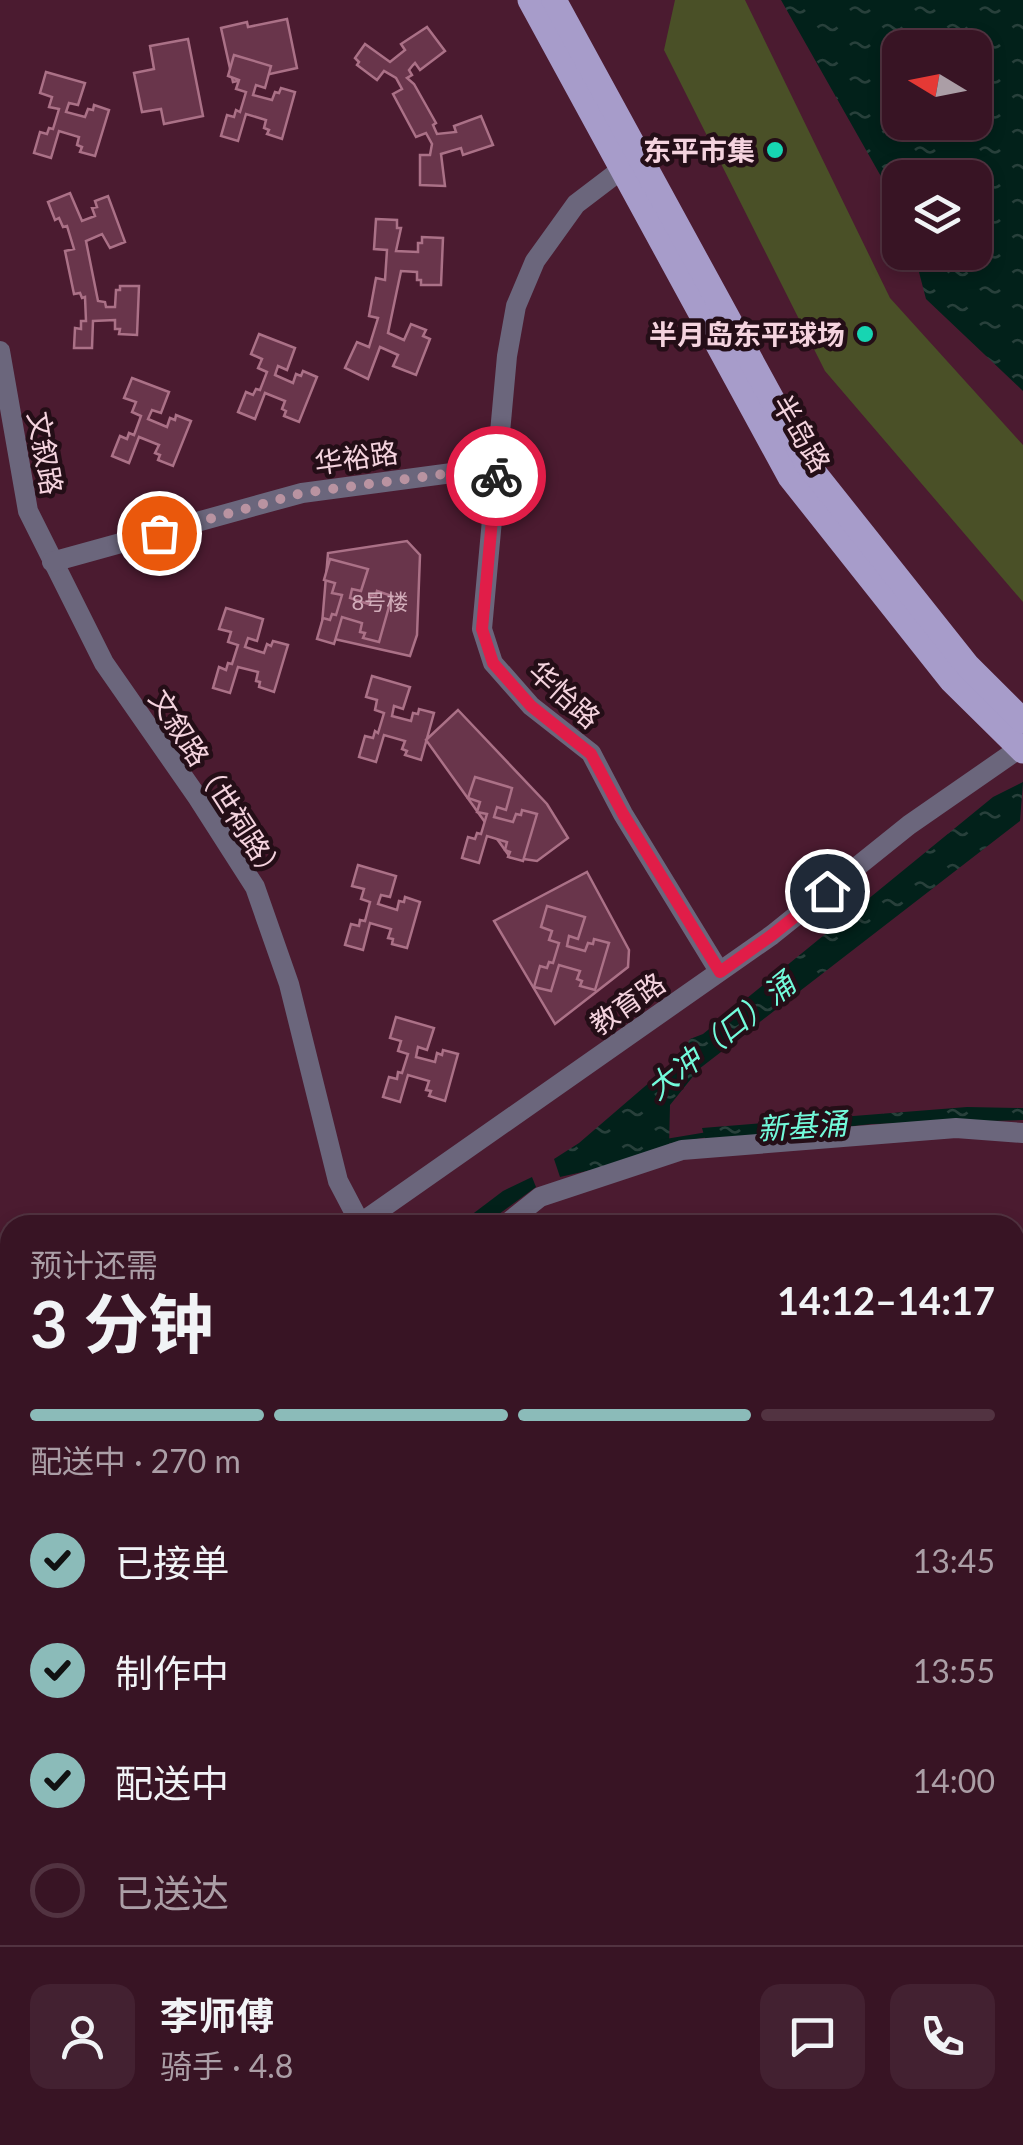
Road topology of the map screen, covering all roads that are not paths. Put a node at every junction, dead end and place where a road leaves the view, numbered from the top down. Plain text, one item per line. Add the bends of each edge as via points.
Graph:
1 (530, 0) edge
2 (554, 0) edge
3 (622, 169) junction
4 (0, 350) edge
5 (497, 467) junction
6 (52, 562) junction
7 (1023, 721) edge
8 (1022, 750) edge
9 (720, 972) junction
10 (1023, 1132) edge
11 (355, 1215) edge
12 (372, 1215) edge
13 (517, 1215) edge

1 - 3 main road, 半岛路
2 - 7 main road, 半岛路 via 808,465 967,665
3 - 5 street, 华怡路 via 576,204 534,260 507,356
3 - 8 main road, 半岛路 via 790,478 950,680
4 - 6 street, 文叙路 via 28,512
5 - 6 street, 华裕路 via 302,493
5 - 9 street, 华怡路 via 482,629 493,663 531,706 591,754
6 - 11 street, 文叙路（世祠路） via 104,663 255,888 289,984 338,1180
8 - 9 street, 教育路 via 909,824
9 - 12 street, 教育路
10 - 13 street via 956,1128 682,1150 540,1196

